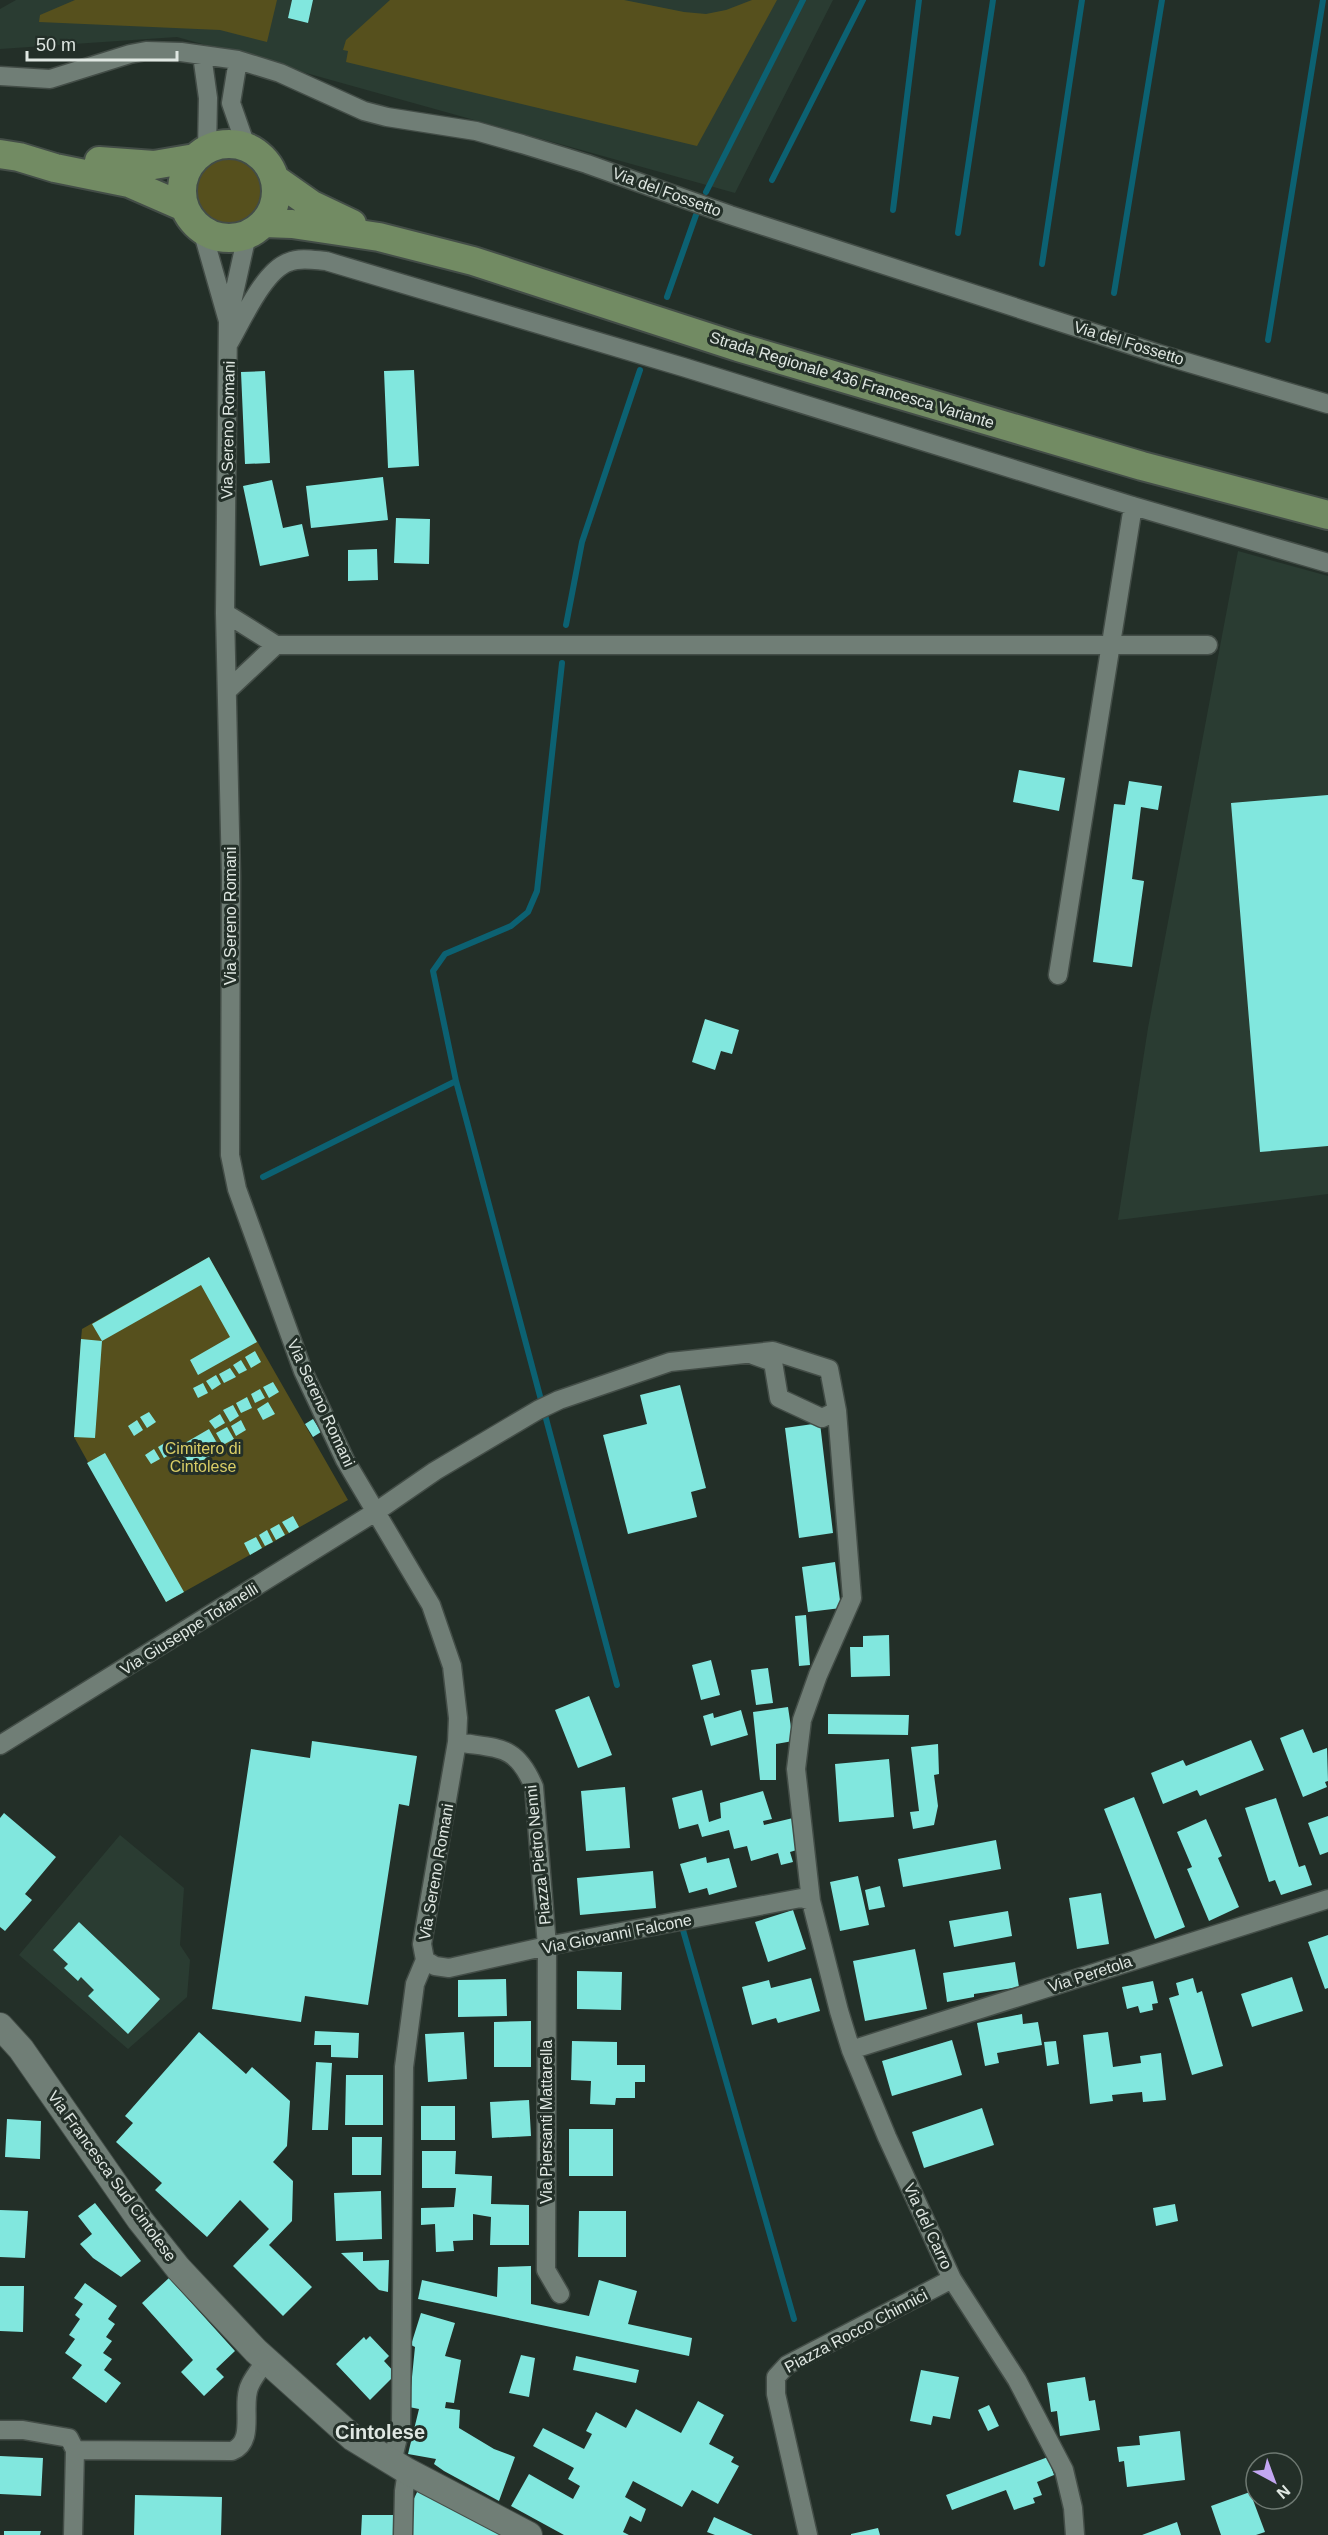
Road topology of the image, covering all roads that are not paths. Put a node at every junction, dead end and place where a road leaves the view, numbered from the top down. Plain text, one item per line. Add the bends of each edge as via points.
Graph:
1 (202, 55) junction
2 (238, 60) junction
3 (0, 76) edge
4 (246, 146) junction
5 (201, 154) junction
6 (10, 155) edge
7 (275, 179) junction
8 (184, 207) junction
9 (255, 229) junction
10 (202, 230) junction
11 (379, 237) junction
12 (228, 321) junction
13 (229, 343) junction
14 (1328, 404) edge
15 (1133, 506) junction
16 (1328, 515) edge
17 (1328, 563) edge
18 (225, 613) junction
19 (276, 645) junction
20 (1208, 645) dead end
21 (1110, 646) junction
22 (227, 691) junction
23 (1058, 975) dead end
24 (749, 1354) junction
25 (837, 1411) junction
26 (377, 1511) junction
27 (457, 1742) junction
28 (0, 1745) edge
29 (1328, 1899) edge
30 (811, 1901) junction
31 (547, 1946) junction
32 (425, 1960) junction
33 (0, 2026) edge
34 (851, 2050) junction
35 (952, 2279) junction
36 (560, 2294) dead end
37 (266, 2361) junction
38 (0, 2430) edge
39 (75, 2450) junction
40 (400, 2466) junction
41 (73, 2535) edge
42 (404, 2535) edge
43 (529, 2535) edge
44 (808, 2535) edge
45 (1075, 2535) edge

1 - 2 street, Via del Fossetto
1 - 3 street, Via del Fossetto via 146,51 50,79
1 - 5 street via 208,98
2 - 4 street via 231,103
2 - 14 street, Via del Fossetto via 280,73 364,111 476,131 554,154 1159,354
4 - 5 main road via 227,144
4 - 7 main road via 263,158
5 - 6 main road via 154,165
5 - 8 main road via 183,179
6 - 8 main road via 129,183
7 - 9 main road via 273,210
7 - 11 main road via 312,205
8 - 10 main road
9 - 10 main road via 232,238 216,237
9 - 11 main road via 292,224
9 - 12 street
10 - 12 street
11 - 16 main road, Strada Regionale 436 Francesca Variante via 473,261 738,347 1142,466
12 - 13 street, Via Sereno Romani
13 - 15 street via 279,266 290,261 326,261
13 - 18 street, Via Sereno Romani
15 - 17 street
15 - 21 street
18 - 19 street
18 - 22 street, Via Sereno Romani
19 - 21 street
19 - 22 street
20 - 21 street
21 - 23 street
22 - 26 street, Via Sereno Romani via 230,1155 241,1198 303,1371 345,1460
24 - 25 street, Via Giuseppe Tofanelli via 773,1351 829,1369
24 - 25 street via 773,1362 779,1398 822,1418
24 - 26 street, Via Giuseppe Tofanelli via 670,1362 559,1400 435,1471
25 - 30 street, Via del Carro via 852,1598 818,1675 802,1720 798,1749 796,1769
26 - 27 street, Via Sereno Romani via 431,1605 447,1649 457,1696
26 - 28 street, Via Giuseppe Tofanelli
27 - 31 street, Piazza Pietro Nenni via 512,1753 534,1786
27 - 32 street, Via Sereno Romani via 422,1944
29 - 34 street, Via Peretola
30 - 31 street, Via Giovanni Falcone via 801,1898
30 - 34 street, Via del Carro
31 - 32 street, Via Giovanni Falcone via 449,1968
31 - 36 street, Via Piersanti Mattarella via 546,2270
32 - 40 street, Via Sereno Romani via 415,1984 404,2067
33 - 37 street, Via Francesca Sud Cintolese via 21,2049 178,2268
34 - 35 street, Via del Carro
35 - 44 street, Piazza Rocco Chinnici via 787,2365 776,2377 776,2394
35 - 45 street, Via del Carro via 1017,2380 1064,2470
37 - 39 street via 249,2385 246,2438 232,2451
37 - 40 street, Via Francesca Sud Cintolese via 353,2438
38 - 39 street via 69,2438
39 - 41 street
40 - 42 street, Via Sereno Romani
40 - 43 street, Via Francesca Sud Cintolese

